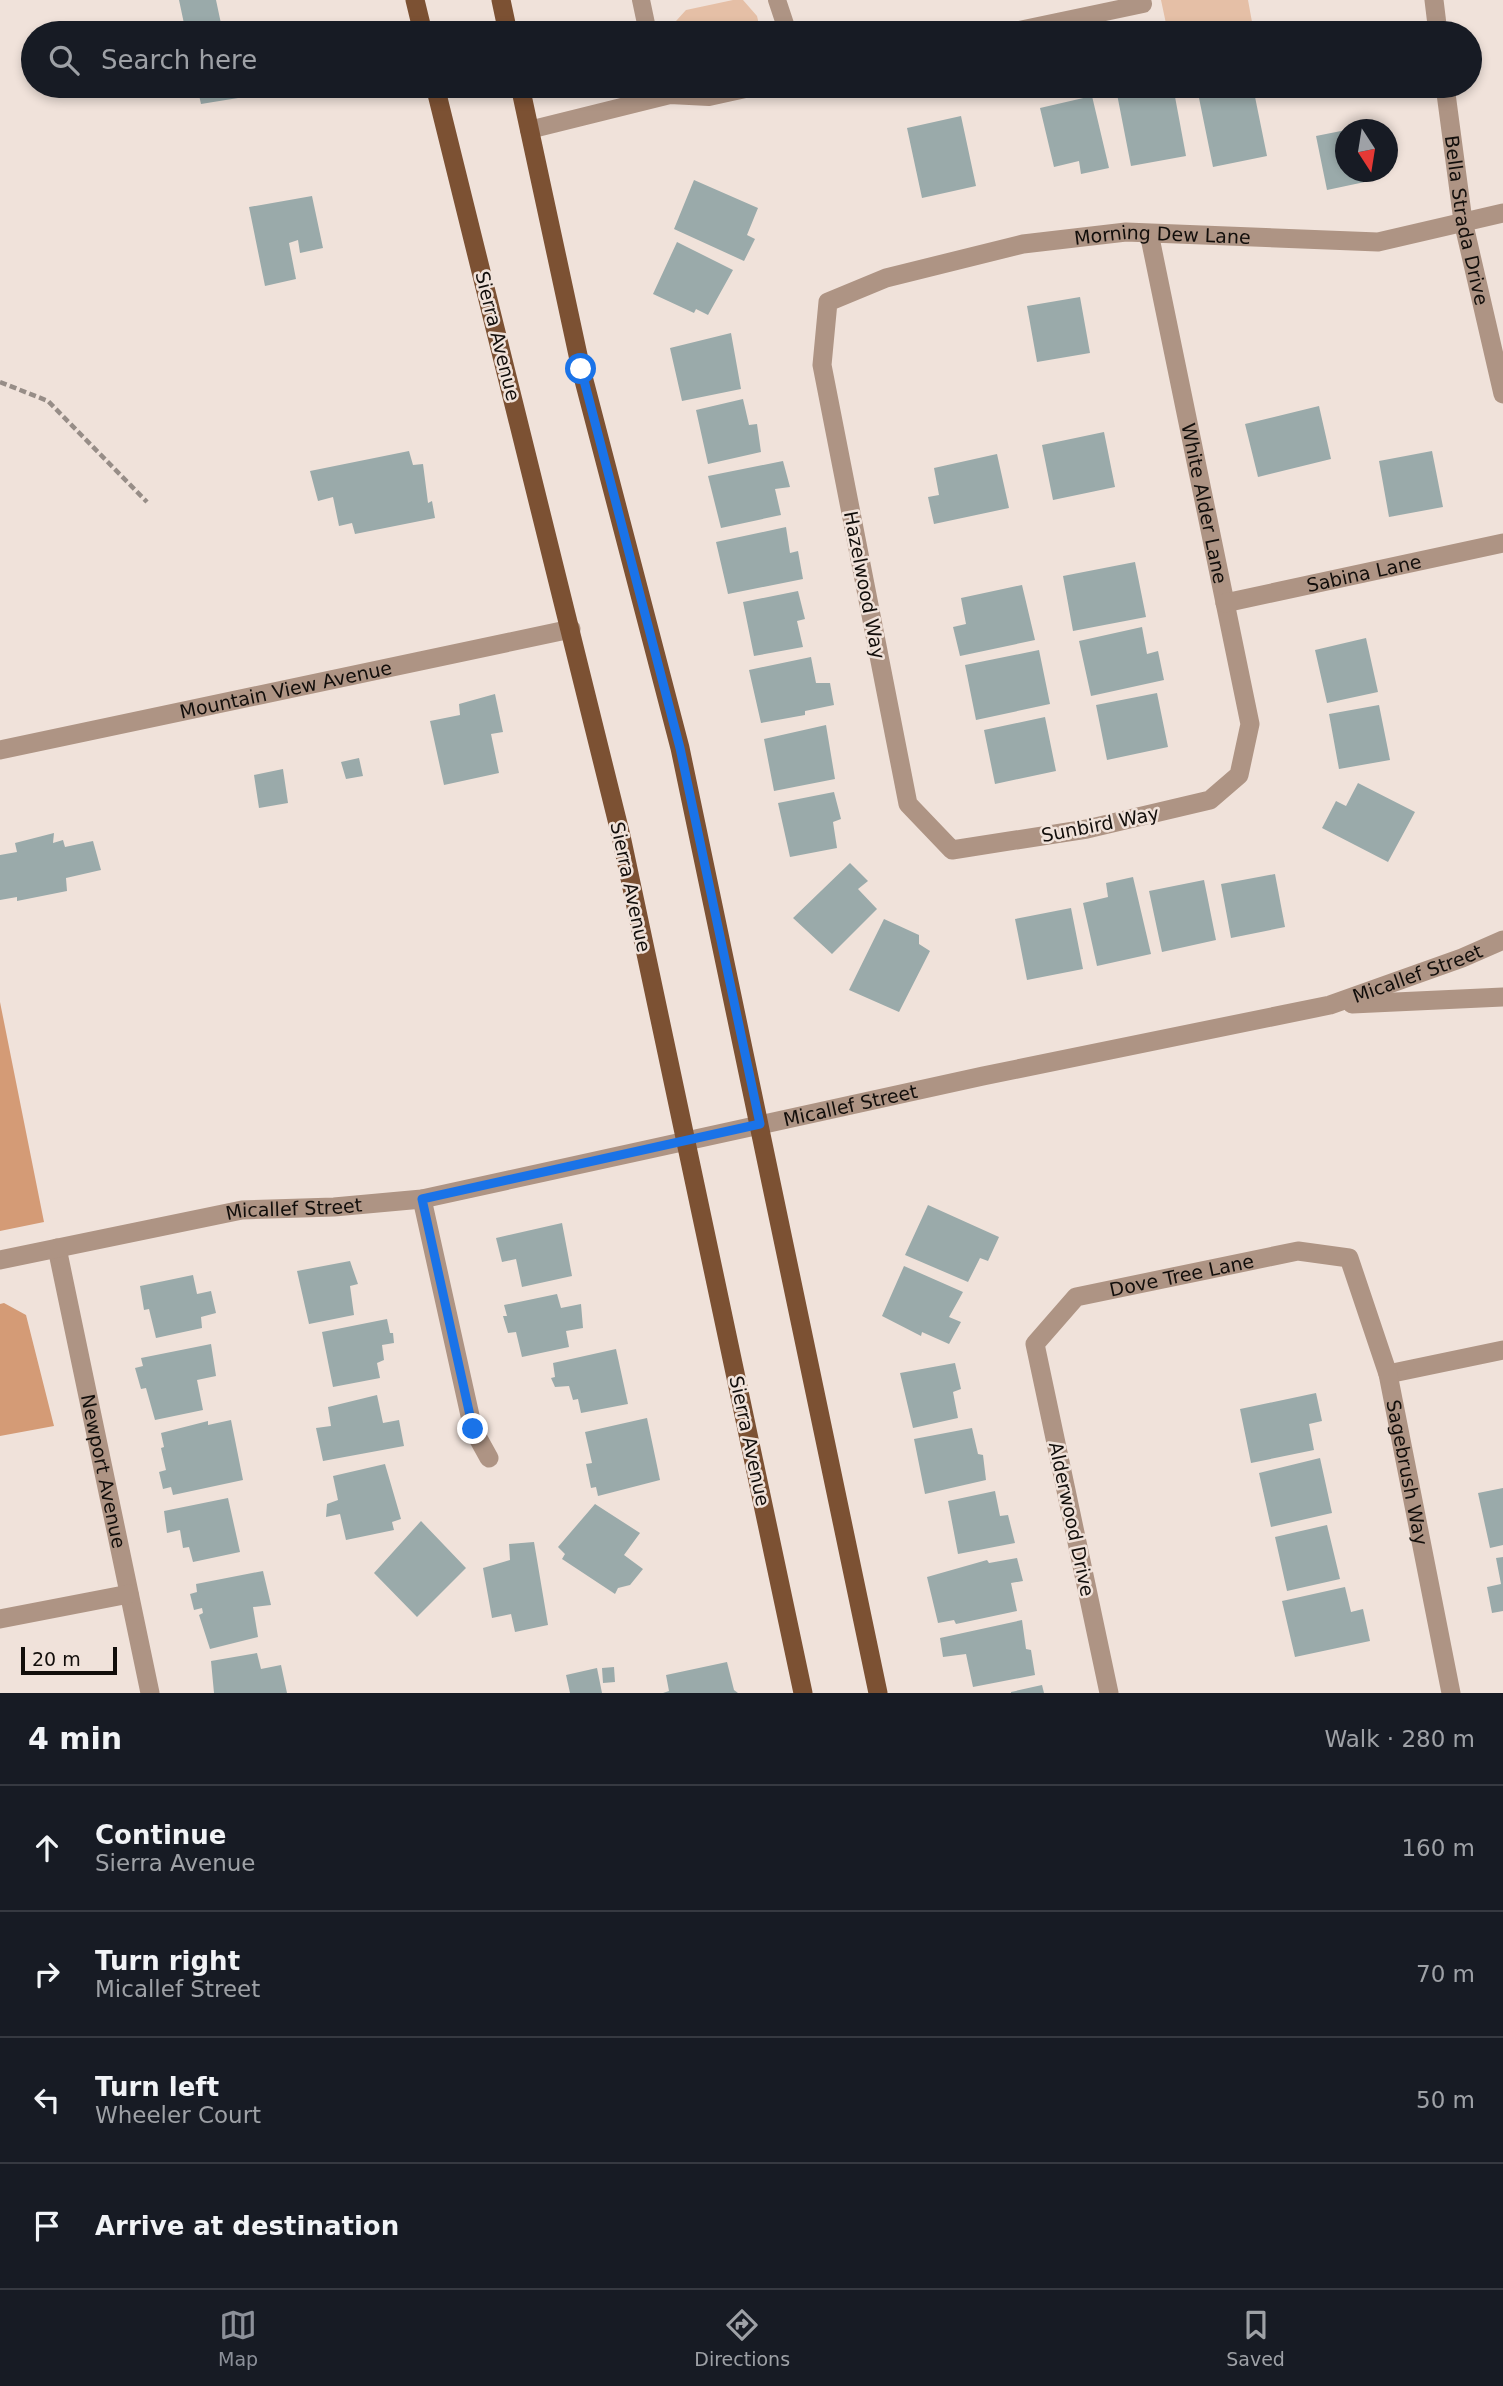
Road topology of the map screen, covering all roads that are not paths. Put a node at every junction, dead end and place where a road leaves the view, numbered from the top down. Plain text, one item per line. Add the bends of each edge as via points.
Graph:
1 (415, 0) edge
2 (501, 0) edge
3 (641, 0) edge
4 (777, 0) edge
5 (1142, 0) edge
6 (1434, 0) edge
7 (419, 21) edge
8 (505, 21) edge
9 (645, 21) edge
10 (784, 21) edge
11 (1062, 21) edge
12 (1437, 21) edge
13 (438, 98) edge
14 (522, 98) edge
15 (639, 98) edge
16 (1447, 98) edge
17 (529, 130) junction
18 (1503, 213) edge
19 (1463, 221) junction
20 (1149, 233) junction
21 (828, 302) joint
22 (1503, 394) edge
23 (1503, 544) edge
24 (1225, 603) junction
25 (570, 629) junction
26 (0, 750) edge
27 (1239, 775) joint
28 (952, 850) joint
29 (1503, 940) edge
30 (1503, 998) edge
31 (1330, 1005) junction
32 (760, 1124) junction
33 (687, 1141) junction
34 (422, 1199) junction
35 (57, 1248) junction
36 (1349, 1258) joint
37 (0, 1260) edge
38 (1035, 1344) joint
39 (1503, 1350) edge
40 (1388, 1374) junction
41 (489, 1458) dead end
42 (130, 1594) junction
43 (0, 1619) edge
44 (150, 1693) edge
45 (803, 1693) edge
46 (878, 1693) edge
47 (1110, 1693) edge
48 (1451, 1693) edge

1 - 7 main road
2 - 8 main road
3 - 9 lane
4 - 10 lane
5 - 11 lane via 1143,4
6 - 12 street
13 - 25 main road, Sierra Avenue
14 - 17 main road
15 - 17 lane
16 - 19 street, Bella Strada Drive
17 - 32 main road via 581,369 680,748
18 - 19 street, Morning Dew Lane
19 - 20 street, Morning Dew Lane via 1378,242
19 - 22 street, Bella Strada Drive
20 - 21 street, Morning Dew Lane via 1023,244 886,278
20 - 24 street, White Alder Lane
21 - 28 street, Hazelwood Way via 822,365 908,804
23 - 24 street, Sabina Lane
24 - 27 street, White Alder Lane via 1250,724
25 - 26 street, Mountain View Avenue
25 - 33 main road, Sierra Avenue via 621,836
27 - 28 street, Sunbird Way via 1210,800 1087,829
29 - 31 street, Micallef Street
30 - 31 street, Micallef Street
31 - 32 street, Micallef Street
32 - 33 street, Micallef Street
32 - 46 main road
33 - 34 street, Micallef Street
33 - 45 main road, Sierra Avenue
34 - 35 street, Micallef Street via 334,1208 242,1210
34 - 41 street via 473,1429
35 - 37 street, Micallef Street
35 - 42 street, Newport Avenue
36 - 38 street, Dove Tree Lane via 1298,1251 1076,1297
36 - 40 street, Sagebrush Way
38 - 47 street, Alderwood Drive
39 - 40 street
40 - 48 street, Sagebrush Way
42 - 43 street
42 - 44 street, Newport Avenue

